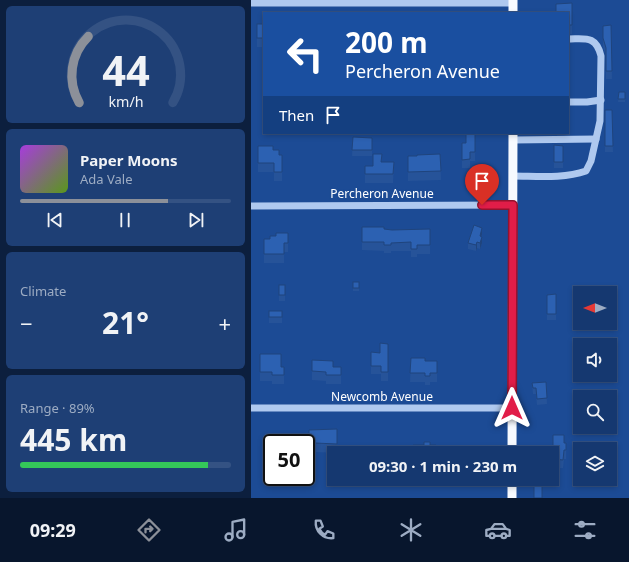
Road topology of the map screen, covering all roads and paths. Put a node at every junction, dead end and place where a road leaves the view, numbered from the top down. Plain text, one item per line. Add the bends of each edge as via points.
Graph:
1 (305, 1) edge
2 (513, 1) edge
3 (251, 3) edge
4 (513, 12) edge
5 (569, 39) edge
6 (601, 100) junction
7 (569, 102) edge
8 (513, 136) edge
9 (596, 139) junction
10 (513, 176) junction
11 (513, 205) junction
12 (251, 206) edge
13 (251, 408) edge
14 (512, 408) junction
15 (512, 446) edge
16 (512, 486) edge
17 (512, 498) edge

1 - 2 street
1 - 3 street
2 - 4 main road
5 - 6 street via 591,39 599,48
6 - 7 street
6 - 9 street
8 - 9 street
8 - 10 main road
9 - 10 street via 586,171 564,176
10 - 11 main road
11 - 12 street, Percheron Avenue
11 - 14 main road
13 - 14 street, Newcomb Avenue
14 - 15 main road
16 - 17 main road

